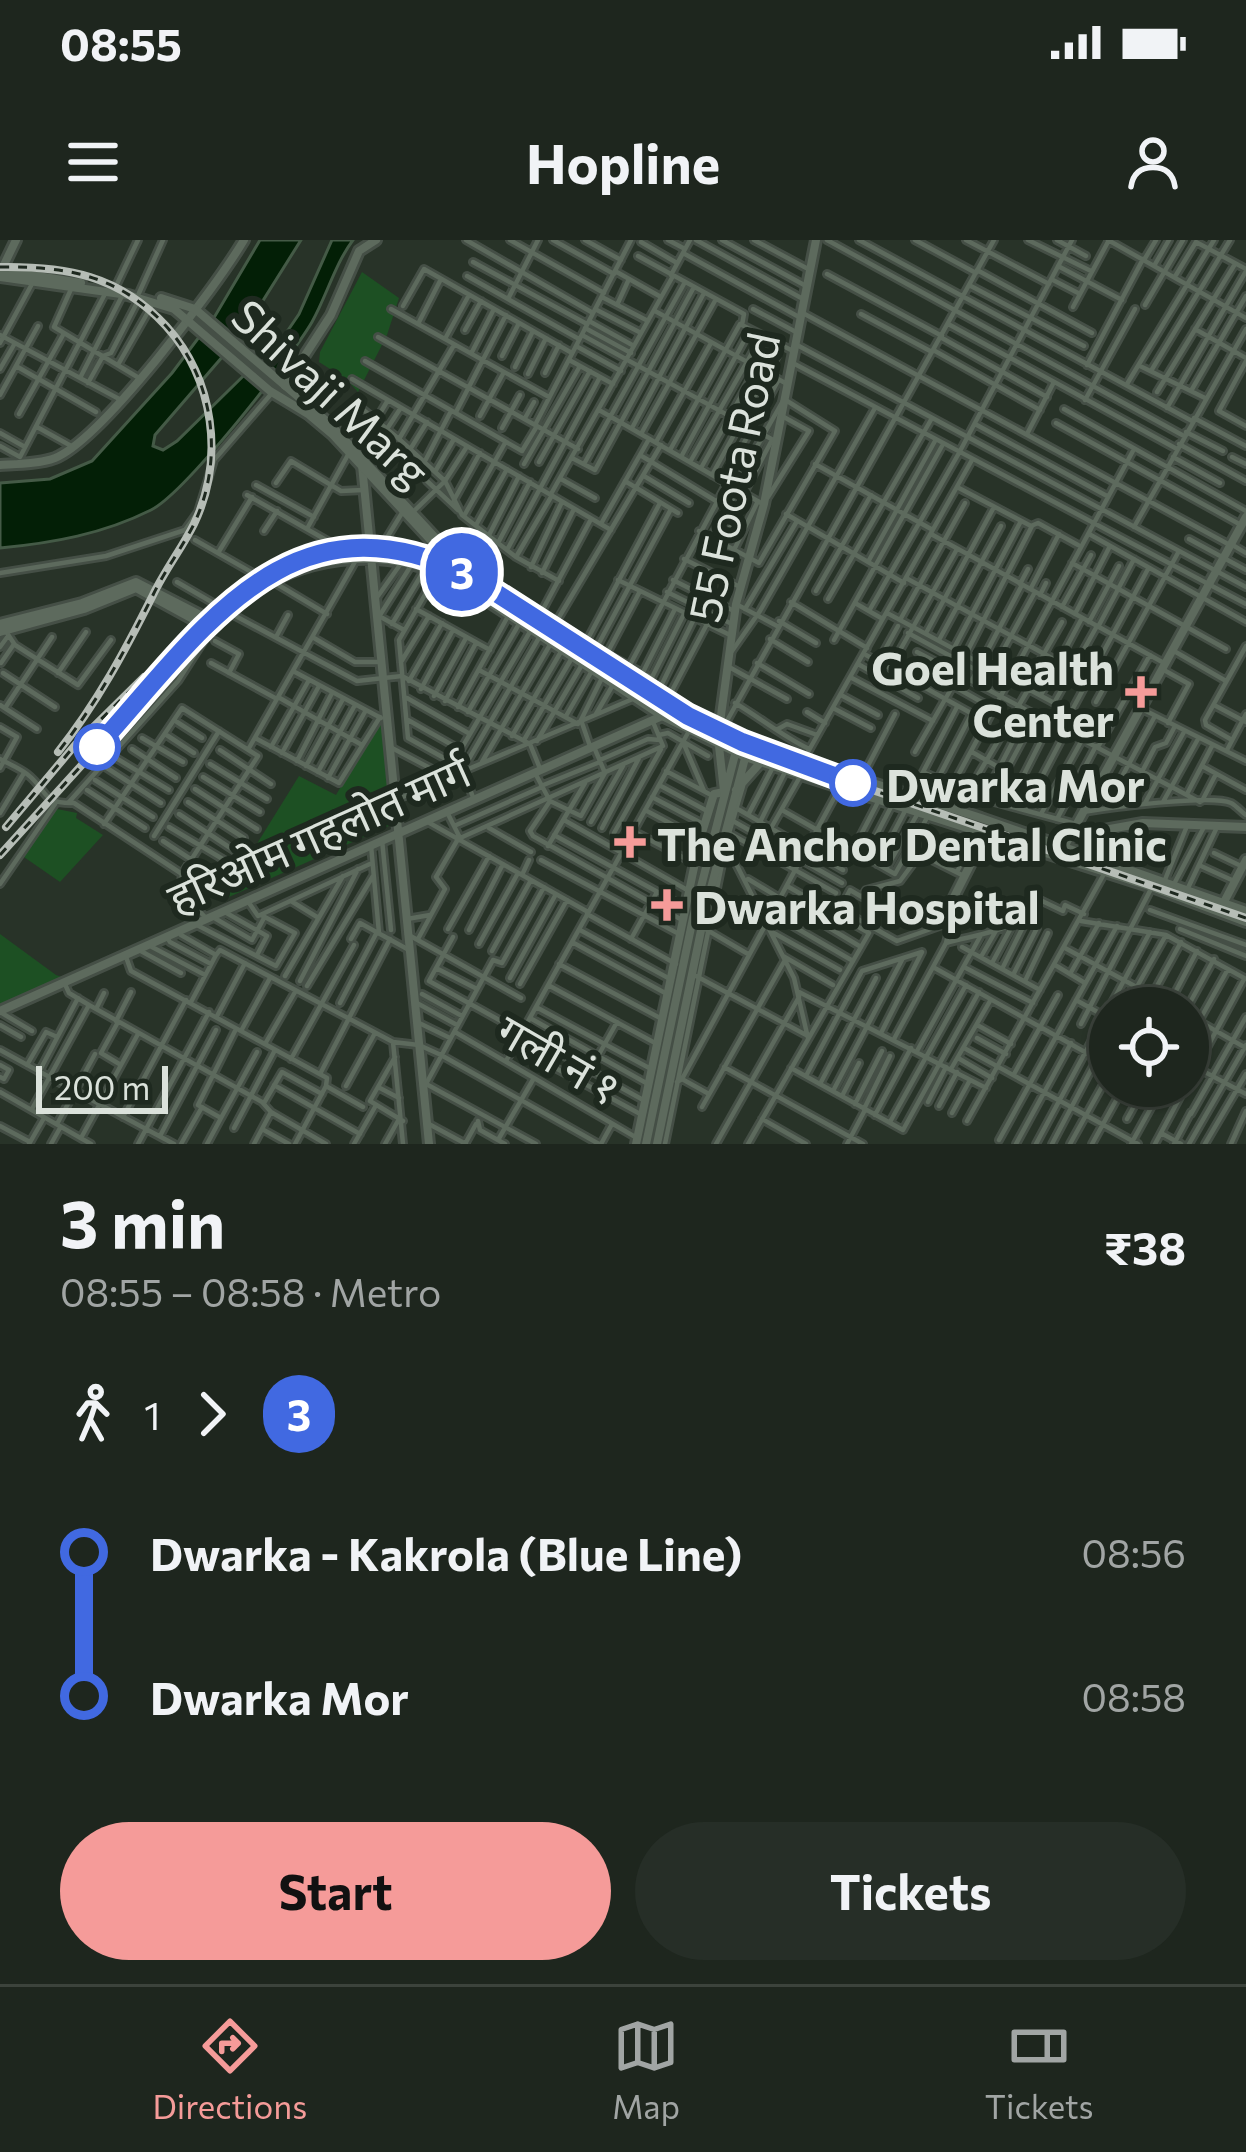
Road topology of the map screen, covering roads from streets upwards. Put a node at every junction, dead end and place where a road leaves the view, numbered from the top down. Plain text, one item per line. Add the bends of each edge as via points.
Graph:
1 (138, 240) edge
2 (163, 240) edge
3 (244, 240) edge
4 (376, 240) edge
5 (466, 240) edge
6 (510, 240) edge
7 (538, 240) edge
8 (553, 240) edge
9 (585, 240) edge
10 (630, 240) edge
11 (668, 240) edge
12 (693, 240) edge
13 (722, 240) edge
14 (754, 240) edge
15 (816, 240) edge
16 (827, 240) edge
17 (859, 240) edge
18 (915, 240) edge
19 (966, 240) edge
20 (994, 240) edge
21 (1028, 240) edge
22 (1058, 240) edge
23 (1108, 240) edge
24 (1156, 240) edge
25 (1169, 240) edge
26 (1183, 240) edge
27 (1214, 240) edge
28 (1230, 240) edge
29 (12, 241) edge
30 (641, 242) edge
31 (1071, 243) edge
32 (1120, 243) edge
33 (1209, 249) junction
34 (684, 251) junction
35 (532, 252) junction
36 (987, 252) junction
37 (638, 256) dead end
38 (1086, 256) dead end
39 (1221, 256) junction
40 (3, 257) edge
41 (1064, 257) junction
42 (621, 260) junction
43 (1143, 260) junction
44 (473, 262) dead end
45 (677, 263) junction
46 (1235, 264) junction
47 (1058, 266) junction
48 (1154, 266) junction
49 (809, 270) junction
50 (1246, 270) edge
51 (977, 271) junction
52 (0, 272) edge
53 (522, 272) junction
54 (614, 272) junction
55 (1091, 272) junction
56 (1165, 272) junction
57 (827, 274) dead end
58 (672, 275) junction
59 (467, 276) dead end
60 (1175, 278) junction
61 (440, 279) junction
62 (629, 279) junction
63 (33, 281) junction
64 (1087, 281) junction
65 (685, 282) junction
66 (1051, 282) junction
67 (1187, 284) junction
68 (515, 285) junction
69 (969, 285) junction
70 (806, 286) junction
71 (72, 287) junction
72 (694, 287) junction
73 (114, 291) junction
74 (1201, 292) junction
75 (704, 293) junction
76 (1079, 294) junction
77 (139, 295) junction
78 (469, 295) junction
79 (603, 295) junction
80 (963, 296) junction
81 (1246, 296) edge
82 (661, 297) junction
83 (508, 299) junction
84 (716, 299) junction
85 (803, 299) junction
86 (1213, 299) junction
87 (154, 300) junction
88 (481, 301) junction
89 (1122, 301) junction
90 (1038, 303) junction
91 (617, 305) junction
92 (1144, 305) dead end
93 (403, 306) dead end
94 (1226, 306) junction
95 (1072, 307) dead end
96 (392, 309) dead end
97 (494, 309) junction
98 (753, 309) dead end
99 (1135, 309) dead end
100 (196, 310) junction
101 (654, 310) junction
102 (955, 310) junction
103 (594, 311) junction
104 (1237, 312) junction
105 (862, 314) dead end
106 (800, 315) junction
107 (506, 316) junction
108 (666, 317) junction
109 (1246, 317) edge
110 (1030, 318) junction
111 (189, 320) junction
112 (648, 321) junction
113 (675, 322) junction
114 (519, 323) junction
115 (948, 323) junction
116 (418, 324) junction
117 (741, 324) junction
118 (38, 326) dead end
119 (686, 329) junction
120 (750, 329) junction
121 (1195, 329) junction
122 (1246, 329) edge
123 (465, 330) dead end
124 (533, 331) junction
125 (1023, 331) junction
126 (796, 332) junction
127 (641, 333) junction
128 (1092, 333) dead end
129 (697, 334) junction
130 (63, 335) junction
131 (378, 337) dead end
132 (941, 337) junction
133 (1208, 337) junction
134 (2, 338) edge
135 (547, 338) junction
136 (580, 338) junction
137 (444, 339) junction
138 (16, 341) junction
139 (712, 343) junction
140 (1219, 343) junction
141 (81, 344) junction
142 (1016, 344) junction
143 (454, 345) junction
144 (559, 345) junction
145 (756, 346) dead end
146 (1084, 346) dead end
147 (26, 347) junction
148 (794, 347) junction
149 (1233, 350) junction
150 (726, 351) junction
151 (933, 351) junction
152 (96, 352) junction
153 (631, 353) junction
154 (765, 353) dead end
155 (470, 354) junction
156 (104, 356) junction
157 (502, 356) dead end
158 (736, 356) junction
159 (777, 356) dead end
160 (1009, 357) junction
161 (1246, 359) edge
162 (49, 360) junction
163 (365, 361) dead end
164 (484, 361) junction
165 (747, 362) junction
166 (791, 362) junction
167 (118, 364) junction
168 (1087, 365) junction
169 (1139, 365) junction
170 (16, 366) junction
171 (580, 366) junction
172 (638, 366) junction
173 (515, 367) dead end
174 (757, 368) junction
175 (0, 369) edge
176 (67, 370) junction
177 (440, 370) junction
178 (1002, 370) junction
179 (590, 371) junction
180 (621, 371) junction
181 (648, 371) junction
182 (1151, 371) junction
183 (504, 372) junction
184 (1100, 372) junction
185 (528, 374) dead end
186 (545, 374) dead end
187 (768, 374) junction
188 (600, 377) junction
189 (658, 377) junction
190 (919, 377) junction
191 (37, 378) junction
192 (80, 378) junction
193 (139, 378) junction
194 (1166, 378) junction
195 (352, 379) dead end
196 (281, 382) junction
197 (783, 382) junction
198 (1054, 382) junction
199 (88, 383) junction
200 (670, 383) junction
201 (994, 383) junction
202 (614, 384) junction
203 (1179, 385) junction
204 (1092, 386) junction
205 (1126, 386) junction
206 (468, 388) junction
207 (57, 389) junction
208 (1191, 391) junction
209 (271, 392) junction
210 (685, 392) junction
211 (1156, 392) dead end
212 (0, 395) edge
213 (425, 395) junction
214 (520, 395) dead end
215 (549, 397) junction
216 (1047, 397) junction
217 (1205, 398) junction
218 (699, 399) junction
219 (784, 399) junction
220 (121, 400) junction
221 (388, 400) junction
222 (489, 400) junction
223 (1085, 400) junction
224 (534, 402) dead end
225 (709, 404) junction
226 (905, 404) junction
227 (401, 407) junction
228 (362, 408) dead end
229 (874, 408) junction
230 (1167, 408) junction
231 (1064, 409) dead end
232 (599, 410) junction
233 (720, 410) junction
234 (981, 410) junction
235 (1040, 410) junction
236 (96, 412) dead end
237 (453, 412) junction
238 (511, 412) junction
239 (19, 414) dead end
240 (413, 414) junction
241 (781, 415) junction
242 (480, 416) dead end
243 (610, 416) junction
244 (730, 416) junction
245 (932, 418) junction
246 (525, 419) junction
247 (896, 419) junction
248 (376, 420) junction
249 (1193, 420) junction
250 (428, 422) junction
251 (620, 422) junction
252 (742, 423) junction
253 (974, 423) junction
254 (1056, 423) dead end
255 (536, 425) junction
256 (1246, 426) edge
257 (37, 427) junction
258 (502, 428) dead end
259 (632, 428) junction
260 (752, 428) junction
261 (387, 429) junction
262 (441, 430) junction
263 (544, 430) junction
264 (0, 433) edge
265 (641, 434) junction
266 (761, 434) junction
267 (923, 434) junction
268 (1028, 434) junction
269 (1185, 434) junction
270 (554, 435) junction
271 (967, 437) junction
272 (399, 439) junction
273 (454, 439) junction
274 (774, 440) junction
275 (506, 442) junction
276 (565, 442) junction
277 (655, 442) junction
278 (939, 442) junction
279 (0, 446) edge
280 (467, 446) junction
281 (1246, 446) edge
282 (26, 447) junction
283 (73, 447) junction
284 (1178, 447) junction
285 (578, 448) junction
286 (411, 449) junction
287 (1134, 449) junction
288 (670, 450) junction
289 (1223, 451) dead end
290 (349, 453) junction
291 (959, 453) junction
292 (480, 454) junction
293 (640, 455) junction
294 (681, 457) junction
295 (1172, 457) junction
296 (1232, 457) dead end
297 (572, 458) junction
298 (971, 460) junction
299 (424, 461) junction
300 (494, 461) junction
301 (690, 462) junction
302 (364, 463) junction
303 (539, 463) dead end
304 (652, 463) junction
305 (1126, 463) junction
306 (524, 464) dead end
307 (584, 464) junction
308 (815, 464) junction
309 (1246, 464) edge
310 (0, 466) edge
311 (1166, 467) junction
312 (507, 469) junction
313 (701, 469) junction
314 (436, 470) junction
315 (712, 475) junction
316 (520, 476) junction
317 (644, 476) junction
318 (837, 476) junction
319 (560, 479) junction
320 (427, 481) dead end
321 (1246, 481) edge
322 (445, 482) junction
323 (530, 482) junction
324 (625, 482) junction
325 (1116, 482) junction
326 (1159, 482) junction
327 (276, 483) dead end
328 (1220, 483) dead end
329 (332, 484) junction
330 (256, 485) dead end
331 (856, 487) junction
332 (957, 487) junction
333 (541, 488) junction
334 (637, 488) junction
335 (736, 488) junction
336 (363, 490) junction
337 (436, 490) junction
338 (871, 495) junction
339 (551, 496) junction
340 (1107, 496) junction
341 (595, 498) dead end
342 (454, 500) junction
343 (1148, 500) junction
344 (716, 501) junction
345 (660, 502) junction
346 (689, 503) dead end
347 (761, 503) junction
348 (885, 503) junction
349 (965, 503) dead end
350 (561, 504) junction
351 (994, 507) junction
352 (1100, 508) junction
353 (897, 510) junction
354 (277, 511) junction
355 (573, 511) junction
356 (408, 512) junction
357 (462, 514) junction
358 (786, 514) junction
359 (905, 514) junction
360 (314, 518) junction
361 (1094, 520) junction
362 (590, 521) junction
363 (797, 521) junction
364 (1021, 521) junction
365 (1244, 522) edge
366 (920, 523) junction
367 (476, 525) junction
368 (600, 525) junction
369 (1001, 526) dead end
370 (1032, 526) junction
371 (1134, 526) junction
372 (808, 527) junction
373 (308, 528) junction
374 (611, 530) junction
375 (699, 530) junction
376 (264, 531) dead end
377 (932, 532) junction
378 (1087, 533) junction
379 (1059, 534) junction
380 (489, 535) junction
381 (711, 537) junction
382 (826, 539) junction
383 (1189, 539) dead end
384 (194, 540) dead end
385 (945, 542) junction
386 (498, 543) junction
387 (721, 543) junction
388 (1110, 545) junction
389 (1231, 545) junction
390 (1080, 546) junction
391 (842, 548) junction
392 (957, 548) junction
393 (342, 549) junction
394 (507, 550) junction
395 (734, 550) junction
396 (1179, 551) junction
397 (373, 552) junction
398 (218, 553) junction
399 (1246, 553) edge
400 (854, 555) junction
401 (1091, 555) dead end
402 (970, 556) junction
403 (358, 557) junction
404 (516, 557) junction
405 (748, 557) junction
406 (1224, 558) junction
407 (684, 559) junction
408 (1134, 559) junction
409 (868, 562) junction
410 (982, 562) junction
411 (1072, 562) junction
412 (407, 563) junction
413 (1172, 563) junction
414 (1119, 566) dead end
415 (452, 567) junction
416 (531, 567) junction
417 (876, 567) junction
418 (426, 568) junction
419 (1149, 568) junction
420 (995, 569) junction
421 (1028, 569) dead end
422 (1084, 569) junction
423 (1246, 570) edge
424 (1216, 571) junction
425 (438, 572) junction
426 (0, 573) edge
427 (542, 573) junction
428 (469, 574) junction
429 (890, 575) junction
430 (1095, 576) junction
431 (1164, 576) junction
432 (260, 577) junction
433 (1008, 577) junction
434 (559, 580) junction
435 (618, 580) junction
436 (673, 580) junction
437 (905, 580) junction
438 (177, 582) dead end
439 (273, 582) junction
440 (462, 583) junction
441 (1046, 583) dead end
442 (1021, 584) junction
443 (1109, 584) junction
444 (1210, 584) junction
445 (629, 586) junction
446 (920, 586) junction
447 (740, 587) junction
448 (1246, 587) edge
449 (1119, 589) junction
450 (640, 591) junction
451 (816, 591) dead end
452 (667, 592) junction
453 (932, 592) junction
454 (1035, 592) junction
455 (426, 593) junction
456 (1202, 596) junction
457 (1134, 598) junction
458 (828, 599) dead end
459 (946, 600) junction
460 (374, 601) junction
461 (1052, 601) junction
462 (791, 602) junction
463 (662, 603) junction
464 (855, 603) junction
465 (1246, 604) edge
466 (1149, 606) junction
467 (958, 607) junction
468 (1063, 607) junction
469 (739, 608) junction
470 (416, 609) junction
471 (225, 610) junction
472 (675, 610) junction
473 (869, 611) junction
474 (326, 614) junction
475 (684, 614) junction
476 (1075, 614) junction
477 (287, 615) dead end
478 (509, 615) junction
479 (756, 615) junction
480 (972, 615) junction
481 (429, 616) junction
482 (540, 616) junction
483 (885, 616) junction
484 (378, 618) junction
485 (694, 619) junction
486 (1086, 620) junction
487 (985, 622) junction
488 (1062, 622) dead end
489 (1246, 622) edge
490 (442, 623) junction
491 (520, 623) junction
492 (899, 623) junction
493 (210, 624) junction
494 (392, 624) junction
495 (734, 624) junction
496 (778, 624) junction
497 (554, 625) junction
498 (706, 625) junction
499 (1097, 626) junction
500 (1186, 626) junction
501 (3, 629) edge
502 (909, 629) junction
503 (998, 629) junction
504 (404, 630) junction
505 (454, 630) junction
506 (839, 631) junction
507 (86, 632) dead end
508 (536, 633) junction
509 (926, 633) junction
510 (1113, 635) junction
511 (732, 636) junction
512 (1011, 636) junction
513 (466, 637) junction
514 (52, 638) dead end
515 (276, 638) junction
516 (313, 638) junction
517 (770, 639) junction
518 (111, 640) dead end
519 (834, 640) dead end
520 (940, 640) junction
521 (215, 641) dead end
522 (476, 642) junction
523 (551, 643) junction
524 (816, 643) dead end
525 (1127, 643) junction
526 (14, 644) junction
527 (584, 646) junction
528 (1029, 646) junction
529 (1246, 646) edge
530 (0, 647) edge
531 (954, 648) junction
532 (1226, 649) dead end
533 (490, 650) junction
534 (562, 650) junction
535 (1172, 650) junction
536 (728, 651) junction
537 (865, 651) junction
538 (594, 652) junction
539 (917, 652) dead end
540 (304, 653) junction
541 (966, 654) junction
542 (1044, 654) junction
543 (573, 656) junction
544 (1150, 656) junction
545 (605, 658) junction
546 (37, 659) junction
547 (380, 662) junction
548 (401, 662) junction
549 (808, 662) dead end
550 (878, 662) junction
551 (980, 662) junction
552 (1059, 662) junction
553 (2, 663) edge
554 (211, 663) dead end
555 (583, 663) junction
556 (757, 663) junction
557 (858, 664) junction
558 (914, 664) dead end
559 (726, 665) junction
560 (1163, 666) junction
561 (890, 668) junction
562 (593, 669) junction
563 (993, 669) junction
564 (479, 670) junction
565 (976, 670) junction
566 (293, 671) junction
567 (627, 671) junction
568 (3, 673) dead end
569 (58, 673) junction
570 (229, 673) junction
571 (603, 675) junction
572 (959, 675) junction
573 (402, 676) junction
574 (490, 676) junction
575 (750, 676) junction
576 (850, 677) junction
577 (1011, 678) junction
578 (309, 680) junction
579 (382, 680) junction
580 (971, 681) junction
581 (1226, 681) junction
582 (409, 682) junction
583 (642, 682) junction
584 (501, 683) junction
585 (614, 683) junction
586 (21, 685) junction
587 (319, 686) junction
588 (952, 686) junction
589 (1027, 687) junction
590 (422, 688) junction
591 (512, 689) junction
592 (332, 692) junction
593 (522, 694) junction
594 (657, 694) junction
595 (809, 694) dead end
596 (434, 695) junction
597 (841, 695) junction
598 (1041, 695) junction
599 (1000, 697) junction
600 (278, 698) junction
601 (405, 698) junction
602 (635, 698) junction
603 (918, 698) dead end
604 (343, 699) junction
605 (787, 699) dead end
606 (533, 700) junction
607 (668, 700) junction
608 (945, 700) junction
609 (446, 701) junction
610 (1096, 702) dead end
611 (735, 703) junction
612 (1054, 703) junction
613 (1213, 704) junction
614 (355, 705) junction
615 (3, 706) edge
616 (294, 706) junction
617 (544, 706) junction
618 (957, 706) junction
619 (1019, 706) junction
620 (55, 707) dead end
621 (458, 707) junction
622 (833, 708) junction
623 (1140, 708) junction
624 (994, 709) junction
625 (365, 710) junction
626 (304, 712) junction
627 (468, 712) junction
628 (554, 712) junction
629 (808, 712) dead end
630 (1070, 712) junction
631 (895, 714) dead end
632 (971, 714) junction
633 (595, 715) junction
634 (878, 715) dead end
635 (1036, 715) junction
636 (1155, 716) junction
637 (405, 718) junction
638 (479, 718) junction
639 (565, 718) junction
640 (1245, 718) edge
641 (317, 719) junction
642 (383, 719) junction
643 (657, 719) junction
644 (174, 720) junction
645 (933, 722) junction
646 (987, 722) junction
647 (1051, 722) junction
648 (579, 723) junction
649 (825, 723) junction
650 (490, 724) junction
651 (1022, 724) dead end
652 (1171, 725) junction
653 (328, 726) junction
654 (0, 727) edge
655 (871, 728) dead end
656 (37, 729) dead end
657 (778, 729) junction
658 (219, 730) junction
659 (500, 730) junction
660 (720, 730) junction
661 (339, 731) junction
662 (689, 731) junction
663 (1066, 731) junction
664 (1184, 732) junction
665 (165, 734) junction
666 (470, 734) junction
667 (512, 736) junction
668 (817, 736) junction
669 (349, 737) junction
670 (142, 738) dead end
671 (202, 738) dead end
672 (255, 738) junction
673 (1233, 738) junction
674 (1198, 739) junction
675 (661, 740) junction
676 (744, 741) junction
677 (530, 742) junction
678 (683, 742) junction
679 (1246, 742) edge
680 (1091, 744) junction
681 (362, 745) junction
682 (157, 746) junction
683 (388, 746) junction
684 (719, 746) junction
685 (1212, 746) junction
686 (271, 747) junction
687 (249, 748) junction
688 (593, 748) junction
689 (132, 749) dead end
690 (461, 749) junction
691 (809, 749) junction
692 (220, 750) dead end
693 (1227, 750) junction
694 (282, 752) junction
695 (915, 752) dead end
696 (972, 752) junction
697 (194, 753) dead end
698 (708, 755) dead end
699 (740, 755) junction
700 (1114, 755) junction
701 (116, 758) dead end
702 (639, 758) junction
703 (148, 760) junction
704 (297, 760) junction
705 (802, 760) junction
706 (600, 761) junction
707 (988, 761) junction
708 (1246, 761) edge
709 (1, 762) edge
710 (183, 762) dead end
711 (761, 762) junction
712 (453, 763) junction
713 (210, 764) dead end
714 (1129, 764) junction
715 (306, 766) junction
716 (479, 766) junction
717 (623, 766) junction
718 (774, 766) junction
719 (1202, 766) junction
720 (106, 768) dead end
721 (249, 770) junction
722 (786, 770) junction
723 (1003, 770) junction
724 (1142, 771) junction
725 (24, 772) junction
726 (140, 772) junction
727 (318, 772) junction
728 (538, 772) junction
729 (666, 772) junction
730 (923, 772) junction
731 (605, 773) junction
732 (462, 774) junction
733 (1216, 774) junction
734 (801, 775) junction
735 (203, 777) dead end
736 (176, 778) dead end
737 (328, 778) junction
738 (861, 779) junction
739 (939, 779) junction
740 (1157, 779) junction
741 (95, 780) dead end
742 (443, 780) junction
743 (585, 783) junction
744 (131, 784) junction
745 (242, 784) junction
746 (271, 784) dead end
747 (658, 785) junction
748 (953, 785) junction
749 (542, 786) junction
750 (1172, 787) junction
751 (740, 788) junction
752 (840, 788) junction
753 (195, 789) dead end
754 (87, 790) dead end
755 (169, 790) dead end
756 (1246, 790) edge
757 (968, 792) junction
758 (714, 793) junction
759 (911, 795) junction
760 (1186, 795) junction
761 (235, 796) junction
762 (652, 797) junction
763 (122, 798) junction
764 (267, 799) dead end
765 (474, 800) junction
766 (549, 800) junction
767 (927, 800) junction
768 (986, 800) junction
769 (394, 801) junction
770 (879, 801) junction
771 (69, 802) junction
772 (188, 802) dead end
773 (1163, 802) junction
774 (1201, 802) junction
775 (161, 803) dead end
776 (1145, 803) junction
777 (55, 804) junction
778 (1009, 804) junction
779 (892, 805) junction
780 (942, 805) junction
781 (1124, 806) junction
782 (736, 808) junction
783 (1105, 808) junction
784 (115, 809) junction
785 (226, 809) junction
786 (906, 809) junction
787 (1025, 809) junction
788 (645, 810) junction
789 (782, 810) junction
790 (260, 812) dead end
791 (447, 812) junction
792 (569, 812) junction
793 (709, 812) junction
794 (1083, 812) junction
795 (0, 813) edge
796 (179, 814) dead end
797 (923, 814) junction
798 (1041, 814) junction
799 (748, 815) junction
800 (1246, 815) edge
801 (153, 817) dead end
802 (1057, 819) junction
803 (564, 820) junction
804 (218, 821) junction
805 (426, 821) junction
806 (733, 821) junction
807 (591, 822) dead end
808 (760, 822) junction
809 (1143, 823) junction
810 (104, 824) junction
811 (1077, 824) junction
812 (1188, 824) junction
813 (705, 825) junction
814 (1205, 825) junction
815 (1218, 825) junction
816 (454, 826) junction
817 (1246, 826) edge
818 (169, 827) dead end
819 (487, 827) junction
820 (602, 828) dead end
821 (1008, 828) junction
822 (145, 829) dead end
823 (257, 829) dead end
824 (771, 829) junction
825 (817, 830) junction
826 (633, 831) junction
827 (729, 832) junction
828 (983, 832) junction
829 (397, 833) junction
830 (614, 833) dead end
831 (1022, 833) junction
832 (210, 834) junction
833 (554, 835) junction
834 (154, 836) dead end
835 (1070, 837) junction
836 (244, 838) dead end
837 (459, 838) junction
838 (700, 839) junction
839 (382, 840) junction
840 (1006, 840) junction
841 (163, 842) dead end
842 (724, 844) junction
843 (1020, 844) junction
844 (371, 845) junction
845 (202, 846) junction
846 (548, 846) junction
847 (1064, 847) junction
848 (806, 850) junction
849 (853, 850) junction
850 (238, 853) dead end
851 (1214, 853) dead end
852 (620, 854) junction
853 (489, 856) junction
854 (865, 857) junction
855 (192, 860) junction
856 (541, 860) dead end
857 (801, 860) junction
858 (226, 861) dead end
859 (372, 862) junction
860 (695, 863) junction
861 (1244, 863) edge
862 (503, 864) junction
863 (877, 864) junction
864 (1199, 865) junction
865 (612, 868) junction
866 (358, 869) junction
867 (886, 869) junction
868 (795, 870) junction
869 (843, 870) dead end
870 (1105, 872) junction
871 (960, 873) junction
872 (1124, 873) junction
873 (182, 874) junction
874 (520, 874) junction
875 (343, 876) junction
876 (373, 876) junction
877 (743, 876) junction
878 (221, 879) dead end
879 (606, 879) junction
880 (531, 880) junction
881 (1234, 881) junction
882 (842, 883) dead end
883 (0, 884) edge
884 (1168, 884) junction
885 (787, 886) junction
886 (544, 887) junction
887 (1152, 887) junction
888 (1187, 890) junction
889 (689, 891) junction
890 (599, 892) junction
891 (657, 892) junction
892 (836, 893) dead end
893 (556, 894) junction
894 (248, 900) junction
895 (567, 900) junction
896 (780, 900) junction
897 (291, 901) junction
898 (1224, 902) junction
899 (651, 903) junction
900 (685, 907) junction
901 (1150, 910) dead end
902 (223, 911) junction
903 (1246, 911) edge
904 (587, 913) junction
905 (772, 914) junction
906 (430, 915) junction
907 (263, 916) junction
908 (317, 916) junction
909 (644, 916) junction
910 (208, 917) junction
911 (1028, 917) junction
912 (1083, 917) junction
913 (406, 919) junction
914 (682, 920) junction
915 (768, 922) junction
916 (1246, 922) edge
917 (1100, 923) junction
918 (194, 924) junction
919 (1012, 926) junction
920 (1118, 926) junction
921 (1037, 928) dead end
922 (1132, 928) junction
923 (448, 929) dead end
924 (469, 929) dead end
925 (579, 929) junction
926 (997, 929) junction
927 (1180, 929) dead end
928 (179, 930) junction
929 (706, 930) junction
930 (257, 931) junction
931 (391, 931) dead end
932 (378, 932) junction
933 (772, 932) junction
934 (1150, 932) junction
935 (982, 933) junction
936 (1048, 933) dead end
937 (407, 934) junction
938 (679, 934) junction
939 (1166, 935) junction
940 (166, 936) junction
941 (453, 938) dead end
942 (389, 939) junction
943 (418, 939) junction
944 (631, 939) junction
945 (252, 940) junction
946 (572, 942) junction
947 (1181, 942) junction
948 (946, 943) junction
949 (147, 944) junction
950 (479, 944) dead end
951 (1246, 945) edge
952 (861, 947) junction
953 (962, 947) dead end
954 (1065, 948) junction
955 (137, 949) junction
956 (246, 950) junction
957 (409, 950) junction
958 (492, 951) dead end
959 (971, 951) junction
960 (1198, 951) junction
961 (125, 954) junction
962 (443, 954) junction
963 (216, 955) junction
964 (750, 955) junction
965 (257, 956) junction
966 (1246, 956) edge
967 (1080, 957) junction
968 (784, 958) junction
969 (903, 958) junction
970 (1214, 959) junction
971 (986, 960) junction
972 (853, 961) junction
973 (245, 963) junction
974 (211, 964) junction
975 (559, 964) junction
976 (678, 965) junction
977 (1055, 965) junction
978 (1095, 965) junction
979 (963, 966) junction
980 (933, 967) junction
981 (436, 968) junction
982 (1002, 969) junction
983 (1228, 969) junction
984 (840, 970) dead end
985 (1108, 972) junction
986 (181, 973) dead end
987 (977, 974) junction
988 (1070, 974) junction
989 (1013, 975) junction
990 (205, 976) junction
991 (285, 976) dead end
992 (484, 976) junction
993 (696, 976) junction
994 (271, 978) junction
995 (510, 978) dead end
996 (876, 978) dead end
997 (1246, 978) edge
998 (670, 979) junction
999 (956, 980) junction
1000 (1124, 980) junction
1001 (429, 981) junction
1002 (1025, 981) junction
1003 (64, 982) junction
1004 (1085, 982) junction
1005 (520, 984) dead end
1006 (548, 985) junction
1007 (833, 985) dead end
1008 (966, 986) junction
1009 (1100, 987) edge
1010 (1120, 987) edge
1011 (1137, 987) joint
1012 (1156, 987) edge
1013 (1180, 987) edge
1014 (1200, 987) edge
1015 (477, 989) junction
1016 (296, 990) junction
1017 (1040, 990) junction
1018 (131, 992) dead end
1019 (979, 992) junction
1020 (104, 993) dead end
1021 (667, 994) junction
1022 (729, 994) junction
1023 (798, 994) junction
1024 (1058, 995) dead end
1025 (78, 998) junction
1026 (417, 998) junction
1027 (521, 998) dead end
1028 (991, 999) junction
1029 (188, 1000) junction
1030 (1076, 1000) junction
1031 (322, 1003) junction
1032 (340, 1003) dead end
1033 (469, 1003) junction
1034 (1209, 1003) edge
1035 (1033, 1004) junction
1036 (536, 1006) junction
1037 (827, 1006) junction
1038 (92, 1007) junction
1039 (1089, 1007) edge
1040 (757, 1010) junction
1041 (1089, 1010) edge
1042 (0, 1011) edge
1043 (209, 1012) junction
1044 (840, 1012) junction
1045 (217, 1016) junction
1046 (462, 1016) junction
1047 (349, 1017) junction
1048 (1246, 1017) edge
1049 (530, 1018) junction
1050 (1025, 1018) junction
1051 (662, 1019) junction
1052 (854, 1019) junction
1053 (117, 1022) junction
1054 (418, 1022) junction
1055 (617, 1022) junction
1056 (784, 1024) junction
1057 (1081, 1024) dead end
1058 (0, 1025) edge
1059 (977, 1025) junction
1060 (868, 1026) junction
1061 (1040, 1027) junction
1062 (1209, 1027) edge
1063 (216, 1030) dead end
1064 (239, 1030) junction
1065 (32, 1031) dead end
1066 (454, 1031) junction
1067 (522, 1031) junction
1068 (1217, 1031) junction
1069 (376, 1032) junction
1070 (686, 1032) junction
1071 (881, 1033) junction
1072 (138, 1034) junction
1073 (1056, 1035) junction
1074 (21, 1037) dead end
1075 (57, 1037) junction
1076 (808, 1037) junction
1077 (977, 1038) dead end
1078 (894, 1039) junction
1079 (1089, 1041) edge
1080 (1234, 1041) junction
1081 (393, 1042) junction
1082 (703, 1042) junction
1083 (605, 1043) junction
1084 (1071, 1043) junction
1085 (266, 1044) junction
1086 (657, 1044) junction
1087 (1011, 1044) junction
1088 (419, 1045) junction
1089 (515, 1045) junction
1090 (1209, 1045) edge
1091 (1246, 1046) edge
1092 (161, 1047) junction
1093 (683, 1048) junction
1094 (964, 1048) junction
1095 (914, 1049) junction
1096 (0, 1050) edge
1097 (275, 1050) junction
1098 (882, 1051) dead end
1099 (1084, 1051) junction
1100 (257, 1052) dead end
1101 (95, 1054) dead end
1102 (696, 1054) junction
1103 (1006, 1054) junction
1104 (1089, 1054) edge
1105 (441, 1055) junction
1106 (926, 1056) junction
1107 (395, 1057) junction
1108 (598, 1057) junction
1109 (890, 1057) dead end
1110 (958, 1058) junction
1111 (291, 1059) junction
1112 (183, 1060) junction
1113 (506, 1061) junction
1114 (859, 1063) dead end
1115 (0, 1065) edge
1116 (27, 1065) junction
1117 (121, 1065) junction
1118 (197, 1067) junction
1119 (724, 1067) junction
1120 (998, 1067) junction
1121 (791, 1068) junction
1122 (948, 1068) junction
1123 (651, 1069) junction
1124 (590, 1070) junction
1125 (39, 1072) junction
1126 (320, 1074) junction
1127 (1089, 1074) edge
1128 (1209, 1074) edge
1129 (1246, 1074) edge
1130 (210, 1075) junction
1131 (805, 1076) junction
1132 (1013, 1076) junction
1133 (1213, 1076) junction
1134 (0, 1077) edge
1135 (50, 1077) junction
1136 (534, 1078) junction
1137 (992, 1078) junction
1138 (970, 1080) junction
1139 (680, 1081) junction
1140 (752, 1082) junction
1141 (1224, 1082) junction
1142 (583, 1083) junction
1143 (424, 1084) junction
1144 (648, 1084) junction
1145 (820, 1084) junction
1146 (1030, 1084) junction
1147 (274, 1085) junction
1148 (346, 1085) dead end
1149 (326, 1086) junction
1150 (378, 1087) junction
1151 (986, 1088) junction
1152 (237, 1089) junction
1153 (1237, 1090) junction
1154 (0, 1091) edge
1155 (75, 1091) junction
1156 (833, 1091) junction
1157 (1043, 1092) junction
1158 (322, 1094) junction
1159 (710, 1094) junction
1160 (1246, 1094) edge
1161 (775, 1095) junction
1162 (251, 1096) junction
1163 (842, 1096) junction
1164 (401, 1099) junction
1165 (521, 1100) junction
1166 (1058, 1100) junction
1167 (645, 1101) junction
1168 (928, 1102) dead end
1169 (264, 1103) junction
1170 (100, 1104) junction
1171 (855, 1104) junction
1172 (375, 1106) junction
1173 (939, 1106) dead end
1174 (202, 1107) junction
1175 (363, 1107) dead end
1176 (702, 1107) dead end
1177 (1089, 1107) edge
1178 (1113, 1107) edge
1179 (1134, 1107) edge
1180 (1152, 1107) edge
1181 (1174, 1107) edge
1182 (314, 1108) junction
1183 (1072, 1108) junction
1184 (32, 1109) junction
1185 (864, 1109) junction
1186 (271, 1112) junction
1187 (1246, 1112) edge
1188 (482, 1114) junction
1189 (952, 1114) dead end
1190 (642, 1115) junction
1191 (875, 1115) junction
1192 (1085, 1115) junction
1193 (44, 1116) junction
1194 (123, 1117) junction
1195 (221, 1118) junction
1196 (762, 1119) junction
1197 (1127, 1119) dead end
1198 (401, 1120) junction
1199 (478, 1121) junction
1200 (967, 1121) dead end
1201 (427, 1123) junction
1202 (890, 1123) junction
1203 (612, 1124) junction
1204 (59, 1125) junction
1205 (1103, 1125) junction
1206 (0, 1126) edge
1207 (506, 1127) junction
1208 (234, 1128) dead end
1209 (146, 1129) junction
1210 (262, 1129) junction
1211 (303, 1131) junction
1212 (1161, 1133) junction
1213 (360, 1134) junction
1214 (160, 1137) junction
1215 (81, 1138) junction
1216 (849, 1140) edge
1217 (999, 1140) dead end
1218 (502, 1142) edge
1219 (640, 1142) edge
1220 (30, 1143) edge
1221 (54, 1143) edge
1222 (750, 1143) edge
1223 (1134, 1143) edge
1224 (1180, 1143) edge
1225 (91, 1144) edge
1226 (138, 1144) edge
1227 (178, 1144) edge
1228 (207, 1144) edge
1229 (255, 1144) edge
1230 (292, 1144) edge
1231 (326, 1144) edge
1232 (354, 1144) edge
1233 (385, 1144) edge
1234 (404, 1144) edge
1235 (429, 1144) edge
1236 (465, 1144) edge
1237 (536, 1144) edge
1238 (600, 1144) edge
1239 (661, 1144) edge
1240 (716, 1144) edge
1241 (806, 1144) edge
1242 (863, 1144) edge
1243 (1016, 1144) edge
1244 (1036, 1144) edge
1245 (1052, 1144) edge
1246 (1070, 1144) edge
1247 (1092, 1144) edge
1248 (1155, 1144) edge
1249 (1205, 1144) edge
1250 (1231, 1144) edge

1 - 73 street
2 - 77 street
3 - 100 street
4 - 196 street via 359,250 331,315
5 - 53 street
6 - 35 street
7 - 35 street
8 - 54 street
9 - 42 street
10 - 42 street
11 - 34 street
12 - 34 street
12 - 85 street
13 - 70 street
14 - 49 street
15 - 49 street, 55 Foota Road
16 - 102 street
17 - 80 street
18 - 51 street
19 - 36 street
20 - 36 street
21 - 41 street
22 - 31 street
23 - 32 street
23 - 55 street
24 - 43 street
25 - 48 street
26 - 56 street
27 - 33 street
28 - 39 street
29 - 40 street
30 - 45 street
31 - 38 street
31 - 41 street
32 - 43 street
33 - 39 street
33 - 60 street via 1195,242
33 - 67 street
34 - 45 street
34 - 106 street
35 - 53 street
35 - 79 street
36 - 51 street
36 - 66 street
37 - 58 street
39 - 46 street
39 - 74 street
40 - 52 street
41 - 47 street
41 - 55 street
42 - 54 street
43 - 48 street
43 - 89 street
44 - 68 street
45 - 58 street
46 - 50 street
46 - 86 street
47 - 64 street
47 - 66 street
48 - 56 street
49 - 70 street, 55 Foota Road
50 - 94 street
51 - 69 street
51 - 90 street
52 - 63 street, Shivaji Marg
52 - 73 street, Shivaji Marg
53 - 68 street
53 - 103 street
54 - 62 street
54 - 79 street
55 - 64 street
56 - 60 street
56 - 92 street
57 - 132 street
58 - 65 street
58 - 82 street
59 - 83 street
60 - 67 street
61 - 78 street
61 - 93 street via 424,269
61 - 116 street
62 - 82 street
62 - 91 street
63 - 71 street, Shivaji Marg
63 - 134 street
64 - 76 street
64 - 89 street
65 - 72 street
65 - 108 street
66 - 76 street
66 - 90 street
67 - 74 street
67 - 169 street
68 - 83 street
68 - 136 street
69 - 80 street
69 - 110 street
70 - 85 street, 55 Foota Road
71 - 73 street, Shivaji Marg
71 - 130 street via 54,328
72 - 75 street
72 - 113 street
73 - 77 street, Shivaji Marg
73 - 141 street
73 - 152 street
74 - 86 street
74 - 182 street
75 - 84 street
75 - 119 street
76 - 95 street
77 - 87 street, Shivaji Marg
77 - 100 street, Shivaji Marg
77 - 156 street
78 - 88 street
78 - 137 street
79 - 91 street
79 - 103 street
80 - 102 street
80 - 125 street
81 - 104 street
82 - 101 street
83 - 136 street
84 - 117 street via 745,316
84 - 129 street
85 - 106 street, 55 Foota Road
86 - 94 street
86 - 121 street
87 - 111 street, Shivaji Marg
87 - 167 street
88 - 97 street
88 - 123 street
89 - 168 street
90 - 110 street
90 - 128 street
91 - 112 street
94 - 104 street
94 - 133 street
96 - 116 street
97 - 107 street
97 - 155 street
98 - 126 street
99 - 184 street
100 - 111 street
100 - 196 street, Shivaji Marg
101 - 108 street
101 - 112 street
102 - 115 street
102 - 142 street
103 - 127 street
103 - 136 street
104 - 109 street
104 - 140 street
105 - 151 street
106 - 126 street, 55 Foota Road
106 - 190 street
107 - 114 street
107 - 164 street
108 - 113 street
108 - 172 street
110 - 125 street
110 - 146 street
111 - 193 street
111 - 209 street, Shivaji Marg
112 - 127 street
113 - 119 street
113 - 181 street
114 - 124 street
114 - 157 street
115 - 132 street
115 - 160 street
116 - 137 street
117 - 120 street
117 - 150 street
118 - 147 street
119 - 129 street
119 - 189 street
120 - 148 street
120 - 158 street
121 - 133 street
121 - 194 street
122 - 149 street
124 - 135 street
124 - 173 street
125 - 142 street
125 - 168 street
126 - 148 street, 55 Foota Road
127 - 153 street
129 - 139 street
129 - 200 street
130 - 141 street
130 - 162 street
131 - 177 street
132 - 151 street
132 - 178 street
133 - 140 street
133 - 203 street
134 - 138 street
135 - 144 street
135 - 185 street
136 - 144 street
136 - 153 street
136 - 153 street
136 - 171 street
136 - 180 street
136 - 215 street
137 - 143 street
138 - 147 street
138 - 175 street
139 - 150 street
139 - 210 street
140 - 149 street
140 - 208 street
141 - 152 street
141 - 176 street
142 - 160 street
142 - 204 street
143 - 155 street
143 - 177 street
144 - 186 street
145 - 165 street
147 - 162 street
147 - 170 street
148 - 166 street, 55 Foota Road
148 - 226 street
149 - 161 street
149 - 217 street
150 - 158 street
150 - 218 street
151 - 190 street
151 - 201 street
152 - 156 street
152 - 192 street
153 - 172 street
153 - 180 street
154 - 174 street
155 - 164 street
156 - 167 street
156 - 199 street
158 - 165 street
158 - 225 street
159 - 187 street
160 - 178 street
160 - 198 street
161 - 256 street via 1219,411
162 - 176 street
162 - 191 street
163 - 213 street
164 - 183 street
164 - 206 street
165 - 174 street
165 - 233 street
166 - 197 street, 55 Foota Road
166 - 229 street
167 - 193 street
168 - 184 street
169 - 182 street
169 - 205 street
170 - 191 street
170 - 212 street
171 - 179 street
171 - 263 street
172 - 181 street
172 - 243 street
174 - 187 street
174 - 244 street
176 - 192 street
176 - 207 street
177 - 206 street
177 - 213 street
178 - 201 street
178 - 216 street
179 - 188 street
179 - 270 street
180 - 202 street
181 - 189 street
181 - 251 street
182 - 194 street
183 - 215 street
183 - 222 street
184 - 204 street
184 - 205 street
187 - 197 street
187 - 252 street
188 - 202 street
188 - 276 street
189 - 200 street
189 - 259 street
190 - 226 street
190 - 234 street
191 - 207 street
191 - 239 street
192 - 199 street
193 - 220 street
194 - 203 street
194 - 211 street
195 - 221 street
196 - 302 street, Shivaji Marg
197 - 219 street, 55 Foota Road
197 - 260 street
198 - 216 street
198 - 223 street
199 - 220 street
200 - 210 street
200 - 265 street
201 - 234 street
201 - 235 street
202 - 232 street
203 - 208 street
203 - 230 street
204 - 223 street
204 - 269 street
205 - 230 street
206 - 222 street
206 - 237 street
207 - 236 street
207 - 257 street
208 - 217 street
209 - 290 street, Shivaji Marg
209 - 426 street via 214,460 185,530 106,556
210 - 218 street
210 - 277 street
213 - 237 street
213 - 240 street
214 - 238 street
215 - 255 street
216 - 235 street
217 - 249 street
218 - 225 street
218 - 288 street
219 - 241 street, 55 Foota Road
219 - 266 street
219 - 308 street via 836,430
220 - 283 street
221 - 227 street
221 - 248 street
222 - 238 street
222 - 242 street
223 - 284 street
224 - 246 street
225 - 233 street
225 - 294 street
226 - 245 street
226 - 247 street
227 - 240 street
227 - 261 street
228 - 248 street
229 - 247 street
229 - 318 street
230 - 249 street
231 - 287 street
232 - 243 street
232 - 285 street
233 - 244 street
233 - 301 street
234 - 253 street
234 - 268 street
235 - 268 street
237 - 262 street
237 - 275 street
238 - 246 street
238 - 258 street
240 - 250 street
240 - 272 street
241 - 274 street, 55 Foota Road
241 - 347 street via 808,431
243 - 251 street
243 - 307 street
244 - 252 street
244 - 313 street
245 - 267 street
245 - 271 street
246 - 255 street
247 - 267 street
247 - 331 street
248 - 261 street
249 - 269 street
249 - 281 street
250 - 262 street
250 - 286 street
251 - 259 street
251 - 307 street via 595,470
252 - 260 street
252 - 315 street
253 - 271 street
253 - 340 street
254 - 305 street
255 - 263 street
255 - 275 street via 522,451
257 - 282 street
257 - 283 street
259 - 265 street
260 - 266 street
260 - 335 street
261 - 272 street
262 - 273 street
262 - 299 street
263 - 270 street
263 - 306 street
264 - 282 street
265 - 277 street
266 - 274 street
266 - 335 street
267 - 278 street
267 - 348 street
268 - 325 street
269 - 284 street
269 - 289 street
270 - 276 street
270 - 303 street
271 - 291 street
271 - 352 street
272 - 286 street
273 - 280 street
273 - 314 street
274 - 335 street
274 - 347 street, 55 Foota Road
275 - 300 street
276 - 285 street
276 - 333 street
277 - 288 street
277 - 293 street
277 - 304 street
278 - 291 street
278 - 353 street
278 - 359 street
279 - 282 street via 20,457
280 - 292 street
280 - 322 street
283 - 310 street via 55,458
284 - 295 street
284 - 321 street
285 - 297 street
286 - 299 street
287 - 305 street
287 - 311 street
288 - 294 street
290 - 302 street, Shivaji Marg
290 - 329 street
291 - 298 street
291 - 366 street
292 - 300 street
292 - 342 street
293 - 304 street
293 - 324 street
294 - 301 street
295 - 311 street
295 - 328 street
296 - 309 street
297 - 307 street
297 - 319 street
298 - 332 street
298 - 361 street
299 - 314 street
300 - 312 street
300 - 357 street
301 - 313 street
302 - 336 street
302 - 356 street, Shivaji Marg
304 - 317 street
304 - 344 street
305 - 325 street
305 - 326 street
308 - 318 street
308 - 358 street
311 - 326 street
311 - 365 street
312 - 316 street
312 - 367 street
313 - 315 street
314 - 322 street
315 - 335 street
316 - 323 street
316 - 380 street
317 - 334 street
317 - 346 street
318 - 331 street
318 - 372 street
319 - 339 street
319 - 341 street
320 - 337 street
322 - 337 street
322 - 342 street
323 - 333 street
323 - 386 street
324 - 334 street
324 - 368 street
325 - 340 street
325 - 343 street
326 - 343 street
326 - 365 street
327 - 329 street via 291,460
329 - 336 street
329 - 360 street
330 - 360 street
331 - 338 street
331 - 382 street
332 - 351 street
332 - 377 street
333 - 339 street
333 - 394 street
334 - 345 street
334 - 374 street
335 - 344 street
335 - 347 street
335 - 381 street
335 - 387 street
336 - 397 street
337 - 356 street
337 - 357 street
338 - 348 street
338 - 391 street
339 - 350 street
339 - 404 street
340 - 352 street
342 - 357 street
343 - 371 street
343 - 389 street
344 - 375 street
345 - 435 street
345 - 445 street via 675,511
347 - 395 street
347 - 405 street, 55 Foota Road
348 - 353 street
348 - 400 street
349 - 385 street
350 - 355 street
350 - 416 street
351 - 364 street
351 - 402 street
352 - 361 street
352 - 371 street
353 - 359 street
353 - 409 street
354 - 373 street
354 - 376 street
354 - 398 street via 250,496
355 - 362 street
355 - 427 street
356 - 397 street
356 - 415 street, Shivaji Marg
356 - 428 street, Shivaji Marg
357 - 367 street
358 - 363 street
358 - 405 street via 759,563
359 - 366 street
359 - 417 street
360 - 373 street
361 - 378 street
361 - 413 street
362 - 368 street
362 - 434 street
363 - 372 street
363 - 469 street
364 - 370 street
364 - 420 street
365 - 389 street
366 - 377 street
366 - 429 street
367 - 380 street
368 - 374 street
369 - 410 street
370 - 379 street
370 - 433 street
371 - 396 street
372 - 382 street
372 - 479 street
373 - 393 street
374 - 497 street
375 - 381 street
375 - 407 street
377 - 385 street
377 - 437 street
378 - 388 street
378 - 390 street
379 - 390 street
379 - 454 street
380 - 386 street
381 - 387 street
382 - 391 street
382 - 462 street
383 - 406 street
384 - 398 street
385 - 392 street
385 - 446 street
386 - 394 street
387 - 395 street
388 - 408 street
388 - 430 street
389 - 399 street
389 - 406 street
390 - 411 street
391 - 400 street
391 - 451 street
392 - 402 street
392 - 453 street
393 - 397 street
393 - 432 street
394 - 404 street
395 - 405 street
396 - 413 street
396 - 424 street
397 - 403 street
397 - 412 street
397 - 415 street
397 - 460 street
398 - 432 street
400 - 409 street
400 - 458 street
401 - 422 street
402 - 410 street
402 - 459 street
403 - 439 street
403 - 474 street
404 - 416 street
405 - 447 street, 55 Foota Road
406 - 423 street
406 - 424 street
407 - 436 street
407 - 447 street
408 - 419 street
408 - 449 street
409 - 417 street
410 - 420 street
410 - 467 street
411 - 422 street
411 - 461 street
412 - 418 street
412 - 460 street
412 - 484 street
413 - 431 street
413 - 444 street
414 - 443 street
415 - 428 street
415 - 440 street, Shivaji Marg
416 - 427 street
417 - 429 street
417 - 464 street
418 - 425 street
418 - 494 street
419 - 431 street
419 - 457 street
420 - 433 street
420 - 480 street
421 - 442 street
422 - 430 street
422 - 468 street
424 - 444 street
424 - 448 street
425 - 440 street
425 - 455 street
427 - 434 street
428 - 440 street
428 - 482 street, Shivaji Marg
429 - 437 street
429 - 473 street
430 - 443 street
430 - 476 street
431 - 456 street
431 - 466 street
432 - 471 street
433 - 442 street
433 - 487 street
434 - 482 street
435 - 445 street
435 - 527 street
436 - 452 street
436 - 469 street
437 - 446 street
437 - 483 street
438 - 471 street
439 - 471 street
439 - 474 street
440 - 455 street via 446,604
440 - 478 street, Shivaji Marg
441 - 454 street
442 - 454 street
442 - 503 street
443 - 449 street
443 - 486 street
444 - 456 street
444 - 465 street
445 - 450 street
445 - 538 street
446 - 453 street
446 - 492 street
447 - 469 street, 55 Foota Road
449 - 457 street
449 - 499 street
450 - 463 street
450 - 545 street
452 - 463 street
452 - 495 street
453 - 459 street
453 - 502 street
454 - 461 street
454 - 512 street
455 - 470 street
456 - 489 street
456 - 500 street
457 - 466 street
457 - 510 street
459 - 467 street
459 - 509 street
460 - 484 street
461 - 468 street
461 - 528 street
462 - 496 street
462 - 506 street
463 - 472 street
463 - 567 street
464 - 473 street
464 - 506 street
466 - 500 street
466 - 525 street
467 - 480 street
467 - 520 street
468 - 476 street
469 - 479 street
469 - 495 street, 55 Foota Road
470 - 481 street
470 - 504 street
471 - 493 street
471 - 515 street
472 - 475 street
472 - 583 street
473 - 483 street
474 - 516 street
475 - 485 street
475 - 583 street via 652,678
476 - 486 street
477 - 515 street
478 - 491 street, Shivaji Marg
478 - 533 street
479 - 496 street
479 - 536 street
480 - 487 street
480 - 531 street
481 - 490 street
481 - 548 street
482 - 497 street, Shivaji Marg
483 - 492 street
483 - 537 street
484 - 494 street
484 - 547 street
485 - 498 street
485 - 594 street
486 - 499 street
486 - 552 street
487 - 503 street
487 - 541 street
488 - 542 street
490 - 505 street
490 - 582 street
491 - 508 street, Shivaji Marg
491 - 574 street
492 - 502 street
492 - 550 street
493 - 501 street via 136,588
493 - 771 street via 178,681
494 - 504 street
495 - 511 street, 55 Foota Road
496 - 517 street
496 - 524 street
497 - 527 street, Shivaji Marg
498 - 511 street
498 - 607 street
499 - 510 street
499 - 612 street
500 - 532 street
500 - 535 street
501 - 526 street
501 - 530 street
502 - 509 street
502 - 561 street
502 - 565 street
503 - 512 street
503 - 551 street
504 - 548 street
505 - 513 street
505 - 590 street
506 - 519 street
506 - 537 street
507 - 569 street
508 - 523 street, Shivaji Marg
508 - 584 street
508 - 591 street
509 - 520 street
510 - 525 street
510 - 630 street
511 - 536 street, 55 Foota Road
512 - 528 street
512 - 563 street
513 - 522 street
513 - 596 street
514 - 546 street
515 - 540 street
516 - 540 street
516 - 547 street via 355,662
517 - 549 street
517 - 556 street
518 - 569 street via 80,685
520 - 531 street
521 - 570 street via 239,654
522 - 533 street
522 - 609 street
523 - 534 street, Shivaji Marg
523 - 593 street
525 - 544 street
525 - 610 street
526 - 546 street
526 - 553 street
527 - 538 street, Shivaji Marg
528 - 542 street
528 - 577 street
529 - 581 street
531 - 541 street
533 - 564 street
534 - 543 street, Shivaji Marg
534 - 606 street
535 - 560 street
535 - 581 street
536 - 559 street, 55 Foota Road
537 - 550 street
537 - 557 street
538 - 545 street, Shivaji Marg
539 - 572 street
540 - 566 street
540 - 579 street via 357,681
541 - 551 street
542 - 552 street
542 - 589 street
543 - 555 street, Shivaji Marg
543 - 617 street
544 - 560 street
544 - 680 street
545 - 567 street, Shivaji Marg
546 - 569 street
546 - 586 street
547 - 579 street
548 - 573 street
550 - 561 street
551 - 563 street
551 - 565 street
552 - 598 street
554 - 570 street
555 - 562 street, Shivaji Marg
555 - 628 street
556 - 575 street
556 - 595 street
557 - 576 street
557 - 603 street
558 - 588 street
559 - 575 street
559 - 660 street, 55 Foota Road
560 - 623 street
560 - 652 street via 1190,684
561 - 608 street
562 - 571 street, Shivaji Marg
562 - 639 street
563 - 577 street
564 - 574 street
564 - 621 street
565 - 580 street
566 - 578 street
566 - 600 street
567 - 583 street, Shivaji Marg
568 - 586 street
570 - 600 street
571 - 585 street, Shivaji Marg
571 - 648 street
572 - 580 street
572 - 588 street
573 - 579 street
573 - 582 street
573 - 601 street
574 - 584 street
574 - 627 street
575 - 605 street
575 - 611 street
576 - 597 street
576 - 645 street
577 - 589 street
577 - 599 street
578 - 587 street
578 - 616 street
579 - 642 street
580 - 599 street
581 - 613 street
582 - 590 street
583 - 594 street, Shivaji Marg
584 - 591 street
584 - 638 street
585 - 602 street, Shivaji Marg
585 - 633 street
586 - 615 street
586 - 620 street
587 - 592 street
587 - 626 street
588 - 608 street
588 - 624 street
589 - 598 street
589 - 619 street
590 - 596 street
591 - 593 street
591 - 650 street
592 - 604 street
592 - 641 street
593 - 606 street
593 - 659 street
594 - 607 street, Shivaji Marg
596 - 609 street
597 - 622 street
597 - 634 street
598 - 612 street
599 - 619 street
599 - 624 street
600 - 616 street
600 - 672 street
601 - 637 street
601 - 666 street
602 - 633 street
602 - 643 street, Shivaji Marg
604 - 614 street
604 - 653 street
606 - 617 street
606 - 667 street
607 - 660 street, Shivaji Marg
608 - 618 street
608 - 645 street
609 - 621 street
611 - 657 street
611 - 660 street
612 - 630 street
613 - 640 street
613 - 673 street via 1205,723
614 - 625 street
614 - 661 street
615 - 656 street
616 - 626 street
616 - 686 street
617 - 628 street
617 - 677 street
618 - 632 street
618 - 730 street
619 - 635 street
619 - 707 street
621 - 627 street
622 - 649 street
622 - 655 street
623 - 636 street
623 - 700 street
624 - 646 street
625 - 642 street
625 - 669 street
626 - 641 street
626 - 694 street
627 - 638 street
628 - 639 street
628 - 677 street
629 - 649 street
630 - 680 street via 1097,726
631 - 738 street
632 - 646 street
632 - 739 street
633 - 648 street
635 - 647 street
635 - 723 street
636 - 652 street
636 - 714 street
637 - 690 street
637 - 712 street via 408,738
638 - 650 street
638 - 666 street
639 - 648 street
640 - 673 street
641 - 653 street
641 - 704 street
642 - 681 street
642 - 683 street
643 - 662 street, Shivaji Marg
643 - 675 street
643 - 688 street, हरिओम गहलोत मार्ग
644 - 658 street via 182,709
644 - 665 street
644 - 671 street
645 - 695 street
646 - 696 street
647 - 663 street
647 - 778 street
648 - 677 street
648 - 688 street
649 - 668 street
650 - 659 street
650 - 732 street
651 - 723 street
652 - 664 street
652 - 724 street
653 - 661 street
653 - 715 street
654 - 709 street via 17,737
657 - 668 street via 788,724
657 - 691 street
658 - 687 street
658 - 834 street
659 - 667 street
659 - 716 street
660 - 676 street, Shivaji Marg
661 - 669 street
661 - 727 street
662 - 678 street
662 - 684 street, Shivaji Marg
663 - 680 street
663 - 787 street
664 - 674 street
664 - 740 street
665 - 682 street
665 - 697 street
666 - 690 street
667 - 677 street
668 - 691 street
669 - 681 street
669 - 737 street
670 - 682 street
672 - 686 street
672 - 687 street
673 - 679 street
673 - 693 street
674 - 685 street
674 - 750 street
675 - 678 street via 665,732
675 - 702 street
675 - 706 street
675 - 830 street
676 - 699 street
676 - 705 street, Shivaji Marg
677 - 716 street
677 - 728 street
678 - 698 street
678 - 729 street
678 - 758 street
680 - 700 street
680 - 798 street
680 - 802 street
681 - 737 street via 339,783
682 - 703 street
682 - 710 street
683 - 742 street
683 - 769 street
684 - 699 street, Shivaji Marg
684 - 758 street
685 - 693 street
685 - 719 street
686 - 694 street
687 - 721 street via 258,755
688 - 706 street
688 - 728 street, हरिओम गहलोत मार्ग
689 - 703 street
690 - 712 street
691 - 705 street
692 - 721 street
693 - 708 street
694 - 704 street
696 - 707 street
696 - 748 street
699 - 711 street, Shivaji Marg
699 - 751 street
699 - 758 street
700 - 714 street
700 - 794 street
701 - 726 street
702 - 717 street
702 - 820 street
703 - 726 street
703 - 736 street
704 - 715 street
705 - 738 street, Shivaji Marg
706 - 731 street
706 - 749 street
707 - 723 street
707 - 757 street
709 - 725 street
711 - 718 street, Shivaji Marg
711 - 751 street
712 - 742 street
713 - 745 street
714 - 724 street
714 - 783 street
715 - 727 street
716 - 732 street
717 - 731 street
717 - 807 street
718 - 722 street, Shivaji Marg
718 - 799 street
719 - 733 street
719 - 760 street
720 - 744 street
721 - 745 street
721 - 746 street
722 - 734 street, Shivaji Marg
722 - 808 street
723 - 768 street
724 - 740 street
724 - 781 street
725 - 777 street
725 - 795 street
726 - 744 street
726 - 755 street
727 - 737 street
728 - 749 street
728 - 765 street, हरिओम गहलोत मार्ग
729 - 747 street
729 - 758 street
730 - 739 street
730 - 759 street
731 - 743 street
731 - 792 street via 581,816
732 - 742 street
732 - 765 street
733 - 756 street
733 - 774 street
734 - 752 street, Shivaji Marg
734 - 789 street
735 - 761 street
738 - 759 street, Shivaji Marg
739 - 748 street
739 - 767 street
740 - 750 street
740 - 776 street
741 - 763 street
742 - 769 street
743 - 766 street
743 - 792 street
744 - 763 street
744 - 775 street
745 - 761 street
745 - 764 street
747 - 762 street
747 - 793 street
748 - 757 street
748 - 780 street
749 - 766 street
749 - 816 street
750 - 760 street
750 - 773 street
751 - 782 street
751 - 842 street
752 - 770 street, Shivaji Marg
752 - 825 street
753 - 785 street
754 - 784 street
757 - 768 street
758 - 793 street
758 - 976 street
759 - 767 street, Shivaji Marg
760 - 774 street
761 - 785 street
761 - 790 street
762 - 788 street
762 - 813 street
763 - 784 street
763 - 801 street
765 - 791 street, हरिओम गहलोत मार्ग
766 - 792 street
766 - 819 street
766 - 846 street via 530,833
767 - 780 street, Shivaji Marg
768 - 778 street
769 - 829 street
770 - 779 street, Shivaji Marg
770 - 849 street
771 - 777 street
771 - 810 street
772 - 804 street
773 - 774 street
773 - 776 street
774 - 800 street via 1231,803
776 - 781 street
777 - 883 street
778 - 787 street
779 - 786 street, Shivaji Marg
779 - 854 street
780 - 821 street, Shivaji Marg
781 - 783 street
782 - 799 street
782 - 806 street
783 - 794 street
784 - 810 street
784 - 822 street
785 - 804 street
785 - 823 street
786 - 797 street, Shivaji Marg
786 - 863 street
787 - 798 street
788 - 826 street
788 - 838 street
789 - 824 street
789 - 825 street
791 - 805 street, हरिओम गहलोत मार्ग
791 - 816 street
792 - 803 street
793 - 813 street
794 - 811 street
796 - 832 street
797 - 828 street, Shivaji Marg
797 - 867 street
797 - 867 street via 897,874
798 - 802 street
799 - 808 street
802 - 811 street
803 - 833 street
803 - 852 street
804 - 832 street
804 - 836 street
805 - 829 street, हरिओम गहलोत मार्ग
805 - 837 street
806 - 827 street
806 - 857 street
808 - 824 street
809 - 812 street
809 - 835 street
809 - 872 street
810 - 873 street
811 - 835 street
812 - 814 street
812 - 884 street
813 - 838 street
814 - 815 street
814 - 884 street
815 - 817 street
815 - 864 street
816 - 837 street
818 - 845 street
819 - 837 street
819 - 874 street via 530,856
821 - 831 street, Shivaji Marg
821 - 840 street
824 - 848 street
825 - 848 street
825 - 849 street
826 - 852 street
826 - 860 street
827 - 842 street
827 - 868 street
828 - 840 street, Shivaji Marg
828 - 871 street
828 - 948 street
829 - 839 street, हरिओम गहलोत मार्ग
829 - 913 street
831 - 843 street
831 - 847 street, Shivaji Marg
832 - 845 street
832 - 850 street
833 - 846 street
833 - 865 street
835 - 847 street
837 - 853 street
837 - 906 street via 436,875 446,887
838 - 860 street
839 - 844 street, हरिओम गहलोत मार्ग
839 - 931 street
840 - 843 street, Shivaji Marg
841 - 855 street
842 - 877 street
842 - 929 street
842 - 1239 street
843 - 870 street, Shivaji Marg
844 - 859 street
844 - 894 street, हरिओम गहलोत मार्ग
845 - 855 street
845 - 858 street
846 - 879 street
847 - 872 street, Shivaji Marg
848 - 857 street
848 - 869 street
849 - 854 street
851 - 861 street
852 - 865 street
852 - 889 street
853 - 862 street
853 - 923 street
854 - 863 street
855 - 873 street
855 - 878 street
856 - 890 street
857 - 868 street
857 - 882 street
859 - 866 street
859 - 876 street
860 - 889 street
861 - 881 street
862 - 874 street
862 - 924 street
863 - 867 street
864 - 881 street
864 - 888 street
865 - 879 street
865 - 891 street
866 - 875 street
866 - 876 street via 304,984
868 - 885 street
868 - 892 street
870 - 872 street, Shivaji Marg
870 - 912 street
871 - 871 street via 942,925 897,941 840,909 850,890 862,897 900,881 920,854
872 - 884 street, Shivaji Marg
872 - 887 street, Shivaji Marg
873 - 910 street via 180,891
874 - 880 street
874 - 950 street
875 - 897 street
875 - 908 street
876 - 932 street
877 - 896 street
877 - 915 street
879 - 890 street
879 - 899 street
880 - 886 street
880 - 958 street
881 - 898 street
884 - 888 street, Shivaji Marg
885 - 896 street
885 - 952 street via 868,932
886 - 893 street
886 - 992 street via 505,958 493,960
887 - 916 street, Shivaji Marg
887 - 922 street
888 - 898 street, Shivaji Marg
889 - 900 street
890 - 904 street
890 - 909 street
891 - 899 street
891 - 900 street
893 - 895 street
893 - 995 street
894 - 902 street, हरिओम गहलोत मार्ग
894 - 907 street
895 - 904 street
895 - 1005 street
896 - 905 street
896 - 952 street
897 - 907 street
897 - 908 street
898 - 903 street, Shivaji Marg
899 - 909 street
899 - 914 street
900 - 914 street
901 - 951 street
902 - 910 street, हरिओम गहलोत मार्ग
902 - 930 street
904 - 925 street
904 - 944 street
905 - 915 street
905 - 972 street
906 - 913 street
906 - 943 street
907 - 930 street
907 - 965 street via 295,933 276,966
908 - 991 street
909 - 938 street
909 - 944 street
910 - 918 street, हरिओम गहलोत मार्ग
910 - 945 street
911 - 912 street via 1040,900
911 - 919 street
911 - 982 street
912 - 917 street
912 - 954 street
913 - 937 street
914 - 938 street
915 - 933 street
915 - 964 street
917 - 920 street
917 - 967 street
918 - 928 street, हरिओम गहलोत मार्ग
918 - 956 street
919 - 926 street
919 - 971 street
920 - 922 street
920 - 978 street
921 - 989 street
922 - 934 street
922 - 985 street
925 - 946 street
925 - 998 street
926 - 935 street
926 - 971 street
927 - 966 street
928 - 940 street, हरिओम गहलोत मार्ग
928 - 963 street
929 - 964 street
929 - 993 street
930 - 945 street
930 - 965 street via 267,936
932 - 942 street
932 - 1031 street via 360,923
932 - 1032 street
933 - 968 street
933 - 984 street
934 - 939 street
934 - 1000 street
935 - 948 street
935 - 959 street
936 - 1002 street
937 - 943 street
937 - 957 street
938 - 976 street
939 - 947 street
939 - 1011 street
940 - 949 street, हरिओम गहलोत मार्ग
940 - 974 street
941 - 962 street
942 - 957 street
942 - 1047 street
943 - 962 street
944 - 976 street
945 - 956 street
946 - 975 street
946 - 1021 street
947 - 960 street
947 - 1012 street
948 - 980 street
949 - 955 street, हरिओम गहलोत मार्ग
949 - 990 street
952 - 972 street
953 - 959 street
954 - 967 street
954 - 977 street
955 - 961 street, हरिओम गहलोत मार्ग
955 - 986 street
956 - 965 street
957 - 1026 street
959 - 971 street
959 - 979 street
960 - 970 street
960 - 1013 street
961 - 1003 street, हरिओम गहलोत मार्ग
961 - 1029 street via 131,971
962 - 981 street
962 - 992 street
963 - 973 street
963 - 974 street
964 - 1022 street
967 - 978 street
967 - 988 street
968 - 1007 street
968 - 1023 street
968 - 1040 street
969 - 1044 street via 862,971
969 - 1060 street
969 - 1071 street via 922,952
970 - 983 street
970 - 1014 street
971 - 982 street
971 - 987 street
972 - 1037 street
973 - 994 street
973 - 1045 street
974 - 990 street
975 - 1006 street
975 - 1051 street
976 - 998 street
976 - 1219 street
977 - 988 street
977 - 1017 street
978 - 985 street
978 - 1004 street
979 - 987 street
979 - 999 street
980 - 999 street
980 - 1078 street
981 - 1001 street
981 - 1015 street
982 - 989 street
983 - 997 street
983 - 1034 street
985 - 1000 street
985 - 1009 street
987 - 1035 street
988 - 1004 street
989 - 1002 street
990 - 1029 street
992 - 1015 street
992 - 1027 street
993 - 1022 street
993 - 1070 street
994 - 1016 street
994 - 1064 street
996 - 1052 street
997 - 1068 street
998 - 1021 street
999 - 1008 street
999 - 1095 street
1000 - 1010 street
1000 - 1011 street
1001 - 1026 street
1001 - 1033 street
1002 - 1017 street
1003 - 1025 street
1003 - 1042 street, हरिओम गहलोत मार्ग
1004 - 1030 street
1006 - 1036 street
1006 - 1055 street
1008 - 1019 street
1008 - 1106 street
1015 - 1033 street
1016 - 1031 street
1016 - 1085 street
1017 - 1035 street
1018 - 1053 street
1019 - 1028 street
1019 - 1122 street
1020 - 1038 street
1021 - 1051 street
1022 - 1040 street
1022 - 1082 street
1023 - 1037 street
1023 - 1056 street
1023 - 1076 street
1024 - 1061 street
1025 - 1038 street
1025 - 1075 street
1026 - 1046 street
1026 - 1054 street
1026 - 1066 street
1028 - 1050 street
1028 - 1059 street
1029 - 1043 street
1029 - 1092 street
1030 - 1039 street
1030 - 1073 street
1031 - 1047 street
1031 - 1111 street
1033 - 1046 street
1033 - 1067 street
1035 - 1050 street
1036 - 1049 street
1036 - 1083 street
1037 - 1044 street
1037 - 1076 street
1038 - 1053 street
1038 - 1135 street
1040 - 1056 street
1040 - 1119 street
1041 - 1057 street
1042 - 1065 street
1043 - 1045 street
1043 - 1112 street
1044 - 1052 street
1044 - 1131 street
1045 - 1064 street
1046 - 1066 street
1047 - 1069 street
1047 - 1126 street
1048 - 1080 street
1049 - 1067 street
1049 - 1108 street
1050 - 1061 street
1050 - 1087 street
1051 - 1086 street
1052 - 1060 street
1052 - 1145 street
1053 - 1072 street
1053 - 1117 street via 101,1053
1054 - 1066 street
1054 - 1088 street
1055 - 1083 street
1055 - 1086 street
1056 - 1076 street
1056 - 1140 street
1058 - 1074 street
1059 - 1087 street
1059 - 1094 street
1060 - 1071 street
1060 - 1156 street
1061 - 1073 street
1061 - 1132 street
1062 - 1068 street
1063 - 1118 street
1064 - 1085 street
1064 - 1130 street
1066 - 1105 street
1066 - 1113 street, गली नं १
1067 - 1089 street
1067 - 1124 street
1068 - 1080 street
1068 - 1090 street
1069 - 1081 street
1069 - 1148 street
1070 - 1082 street
1070 - 1093 street
1071 - 1078 street
1072 - 1092 street
1072 - 1117 street
1073 - 1084 street
1073 - 1146 street
1075 - 1116 street via 46,1032
1075 - 1125 street
1076 - 1121 street
1077 - 1103 street
1078 - 1095 street
1079 - 1099 street
1080 - 1091 street
1080 - 1133 street
1081 - 1088 street
1081 - 1107 street
1082 - 1102 street
1083 - 1108 street
1083 - 1123 street
1084 - 1099 street
1084 - 1157 street
1085 - 1097 street
1086 - 1123 street
1087 - 1103 street
1088 - 1105 street
1088 - 1143 street
1089 - 1113 street
1089 - 1142 street
1091 - 1141 street
1092 - 1112 street
1092 - 1194 street
1093 - 1102 street
1093 - 1139 street
1094 - 1110 street
1094 - 1120 street
1095 - 1106 street
1095 - 1191 street
1096 - 1116 street
1097 - 1111 street
1097 - 1162 street
1098 - 1171 street
1099 - 1104 street
1099 - 1166 street
1100 - 1152 street
1101 - 1155 street
1102 - 1139 street
1103 - 1120 street
1105 - 1143 street
1105 - 1165 street
1106 - 1122 street
1106 - 1202 street
1107 - 1150 street
1107 - 1164 street
1108 - 1124 street
1108 - 1144 street
1109 - 1185 street
1110 - 1122 street
1110 - 1137 street
1111 - 1126 street
1112 - 1118 street
1112 - 1209 street
1113 - 1136 street, गली नं १
1114 - 1163 street
1115 - 1134 street via 10,1070
1116 - 1125 street
1117 - 1170 street
1118 - 1130 street
1118 - 1214 street
1119 - 1140 street
1119 - 1159 street
1120 - 1132 street
1120 - 1137 street
1121 - 1131 street
1121 - 1161 street
1122 - 1138 street
1122 - 1168 street
1122 - 1173 street
1122 - 1202 street via 904,1129
1123 - 1144 street
1124 - 1142 street
1124 - 1167 street
1125 - 1135 street
1126 - 1149 street
1127 - 1183 street
1128 - 1133 street
1129 - 1153 street
1130 - 1152 street
1130 - 1174 street via 196,1102
1131 - 1145 street
1132 - 1146 street
1133 - 1141 street
1133 - 1224 street
1135 - 1155 street
1135 - 1184 street
1136 - 1165 street
1136 - 1203 street, गली नं १
1137 - 1151 street
1138 - 1151 street
1138 - 1189 street
1139 - 1159 street
1139 - 1239 street
1140 - 1161 street
1140 - 1240 street
1141 - 1153 street
1141 - 1224 street
1142 - 1190 street
1143 - 1188 street
1143 - 1201 street
1144 - 1167 street
1145 - 1156 street
1146 - 1157 street
1146 - 1217 street
1147 - 1158 street via 282,1072
1147 - 1169 street
1147 - 1182 street
1149 - 1158 street
1149 - 1175 street
1150 - 1164 street
1150 - 1172 street
1151 - 1200 street
1152 - 1162 street
1152 - 1195 street
1153 - 1160 street
1153 - 1249 street
1154 - 1184 street
1155 - 1170 street
1155 - 1204 street
1156 - 1163 street
1157 - 1166 street
1157 - 1243 street
1158 - 1182 street
1159 - 1176 street
1161 - 1196 street
1161 - 1216 street
1162 - 1169 street
1162 - 1208 street
1163 - 1171 street
1164 - 1198 street
1165 - 1207 street
1165 - 1238 street
1166 - 1183 street
1166 - 1244 street
1167 - 1190 street
1169 - 1186 street
1170 - 1194 street
1170 - 1215 street
1171 - 1185 street
1172 - 1198 street
1172 - 1213 street
1174 - 1195 street
1174 - 1227 street
1177 - 1192 street
1178 - 1205 street
1179 - 1197 street
1180 - 1223 street
1181 - 1212 street
1182 - 1211 street
1182 - 1213 street
1183 - 1192 street
1183 - 1245 street
1184 - 1193 street
1185 - 1191 street
1185 - 1216 street
1186 - 1210 street
1186 - 1211 street
1187 - 1250 street
1188 - 1199 street
1188 - 1207 street
1190 - 1219 street
1191 - 1202 street
1192 - 1205 street
1192 - 1246 street
1193 - 1204 street
1193 - 1220 street
1194 - 1209 street
1195 - 1228 street
1196 - 1222 street
1196 - 1241 street
1198 - 1233 street
1198 - 1234 street
1199 - 1218 street
1199 - 1236 street
1201 - 1235 street
1201 - 1236 street
1203 - 1219 street, गली नं १
1203 - 1238 street
1204 - 1215 street
1204 - 1221 street
1205 - 1223 street
1205 - 1247 street
1206 - 1220 street
1207 - 1218 street
1207 - 1237 street
1209 - 1214 street
1209 - 1226 street
1210 - 1229 street
1210 - 1230 street
1211 - 1230 street
1211 - 1231 street
1212 - 1224 street
1212 - 1248 street
1213 - 1232 street
1214 - 1227 street
1215 - 1225 street
1216 - 1242 street

